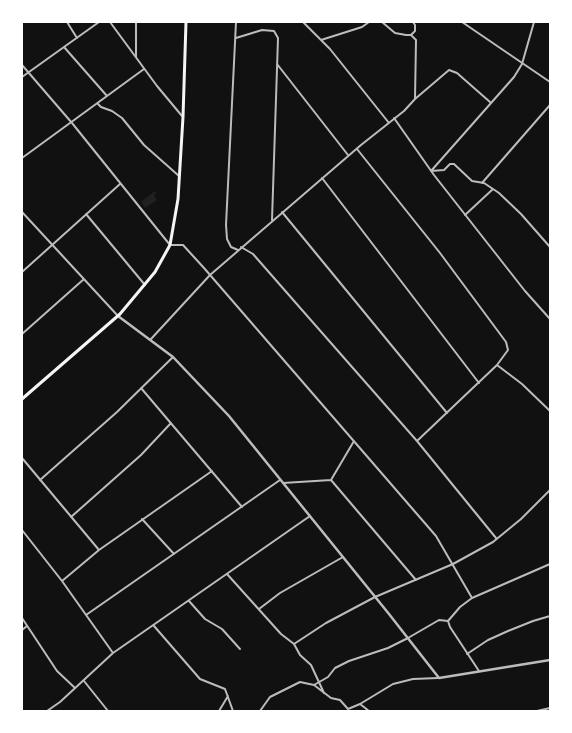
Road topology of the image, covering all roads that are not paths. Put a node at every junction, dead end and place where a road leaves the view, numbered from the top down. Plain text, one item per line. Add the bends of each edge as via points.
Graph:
1 (67, 22) edge
2 (99, 22) edge
3 (110, 22) edge
4 (136, 22) edge
5 (186, 22) edge
6 (236, 22) edge
7 (303, 22) edge
8 (369, 22) edge
9 (382, 22) edge
10 (413, 22) edge
11 (462, 22) edge
12 (534, 22) edge
13 (411, 35) junction
14 (77, 38) junction
15 (236, 38) junction
16 (321, 40) junction
17 (64, 47) junction
18 (136, 57) junction
19 (276, 63) junction
20 (522, 64) junction
21 (22, 65) edge
22 (144, 69) junction
23 (28, 73) junction
24 (22, 77) edge
25 (550, 82) edge
26 (107, 96) junction
27 (415, 99) junction
28 (490, 102) junction
29 (98, 104) junction
30 (550, 105) edge
31 (183, 116) junction
32 (394, 118) junction
33 (389, 122) junction
34 (72, 123) junction
35 (357, 148) junction
36 (348, 156) junction
37 (22, 158) edge
38 (431, 171) junction
39 (180, 176) junction
40 (322, 178) junction
41 (482, 183) junction
42 (120, 184) junction
43 (493, 189) junction
44 (22, 212) edge
45 (282, 212) junction
46 (86, 214) junction
47 (25, 215) junction
48 (465, 215) junction
49 (22, 217) edge
50 (272, 220) junction
51 (53, 245) junction
52 (170, 245) junction
53 (241, 247) junction
54 (550, 247) edge
55 (238, 250) junction
56 (22, 272) edge
57 (210, 275) junction
58 (84, 279) junction
59 (145, 285) junction
60 (118, 316) junction
61 (550, 319) edge
62 (22, 334) edge
63 (151, 339) junction
64 (173, 357) junction
65 (497, 365) junction
66 (479, 383) junction
67 (142, 388) junction
68 (22, 399) edge
69 (550, 411) edge
70 (447, 413) junction
71 (171, 423) junction
72 (416, 441) junction
73 (354, 442) junction
74 (22, 458) edge
75 (212, 471) junction
76 (40, 480) junction
77 (280, 480) junction
78 (331, 480) junction
79 (283, 483) junction
80 (550, 490) edge
81 (242, 506) junction
82 (310, 516) junction
83 (71, 517) junction
84 (142, 519) junction
85 (22, 530) edge
86 (496, 538) junction
87 (99, 550) junction
88 (174, 554) junction
89 (343, 557) junction
90 (453, 564) junction
91 (550, 564) edge
92 (228, 574) junction
93 (416, 580) junction
94 (62, 581) junction
95 (375, 597) junction
96 (472, 598) junction
97 (189, 601) junction
98 (259, 609) junction
99 (86, 615) junction
100 (550, 616) edge
101 (22, 618) edge
102 (448, 621) junction
103 (27, 626) junction
104 (154, 626) junction
105 (22, 630) edge
106 (408, 638) junction
107 (294, 644) junction
108 (240, 649) dead end
109 (113, 653) junction
110 (467, 654) junction
111 (550, 660) edge
112 (479, 672) junction
113 (438, 678) junction
114 (84, 681) junction
115 (320, 682) junction
116 (314, 685) junction
117 (76, 688) junction
118 (324, 693) junction
119 (228, 696) junction
120 (360, 704) junction
121 (550, 708) edge
122 (47, 711) edge
123 (108, 711) edge
124 (219, 711) edge
125 (234, 711) edge
126 (260, 711) edge
127 (369, 711) edge
128 (537, 711) edge

1 - 14 street
2 - 14 street
3 - 18 street
4 - 18 street
5 - 31 main road
6 - 15 street
7 - 16 street
8 - 16 street via 362,27
9 - 13 street via 395,34
10 - 13 street via 415,31
11 - 20 street
12 - 20 street
13 - 27 street via 416,40
14 - 17 street
15 - 19 street via 262,30 274,31 278,38
15 - 55 street via 226,225 227,240 231,247
16 - 33 street
17 - 23 street
17 - 26 street
18 - 22 street
19 - 36 street
19 - 50 street
20 - 25 street
20 - 28 street via 514,77
21 - 23 street
22 - 26 street
22 - 31 street
23 - 24 street
23 - 34 street
26 - 29 street
27 - 28 street via 442,75 452,70
27 - 32 street
28 - 38 street
29 - 34 street
29 - 39 street via 122,118 144,145
30 - 41 street
31 - 39 main road
32 - 33 street
32 - 38 street
33 - 35 street
34 - 37 street
34 - 42 street
35 - 36 street
35 - 65 street via 506,342 508,350
36 - 40 street
38 - 41 street via 444,170 450,164 454,164 472,181
38 - 48 street
39 - 52 main road
40 - 45 street
40 - 66 street
41 - 43 street
42 - 46 street
42 - 52 street
43 - 48 street
43 - 54 street
44 - 47 street
45 - 50 street
45 - 70 street
46 - 51 street
46 - 59 street
47 - 49 street
47 - 51 street
48 - 61 street via 524,291
50 - 53 street
51 - 56 street
51 - 58 street
52 - 57 street via 183,246
52 - 59 main road via 165,257
53 - 55 street
53 - 72 street via 253,254
55 - 57 street
57 - 63 street
57 - 73 street
58 - 60 street
58 - 62 street
59 - 60 main road
60 - 63 street
60 - 68 main road
63 - 64 street
64 - 67 street
64 - 77 street via 229,416
65 - 66 street
65 - 69 street via 522,384
66 - 70 street
67 - 71 street
67 - 76 street
70 - 72 street
71 - 75 street
71 - 83 street via 140,455
72 - 86 street
73 - 78 street
73 - 90 street via 436,536
74 - 76 street
75 - 81 street
75 - 84 street
76 - 83 street
77 - 79 street
77 - 81 street
78 - 79 street
78 - 93 street
79 - 82 street
80 - 86 street via 521,519
81 - 88 street
82 - 89 street
82 - 92 street
83 - 87 street
84 - 87 street
84 - 88 street
85 - 94 street
86 - 90 street
87 - 94 street
88 - 99 street
89 - 95 street
89 - 98 street via 280,593
90 - 93 street
90 - 96 street
91 - 96 street
92 - 97 street
92 - 98 street
93 - 95 street
94 - 99 street
95 - 106 street
95 - 107 street via 326,623
96 - 102 street
97 - 104 street
97 - 108 street via 204,619 222,629
98 - 107 street via 281,634
99 - 109 street
100 - 110 street via 488,640
101 - 103 street
102 - 106 street via 438,620
102 - 110 street
103 - 105 street
103 - 117 street via 56,671
104 - 109 street
104 - 119 street via 200,679 225,689
106 - 113 street
106 - 115 street via 335,668
107 - 115 street via 300,655 311,665
109 - 114 street
110 - 112 street
111 - 112 street
112 - 113 street
113 - 120 street via 413,679 393,684
114 - 117 street
114 - 123 street
115 - 116 street
115 - 118 street
116 - 118 street
116 - 126 street via 300,682 289,689 281,690 270,697
117 - 122 street
118 - 120 street via 340,700 348,709
119 - 124 street
119 - 125 street
120 - 127 street
121 - 128 street

